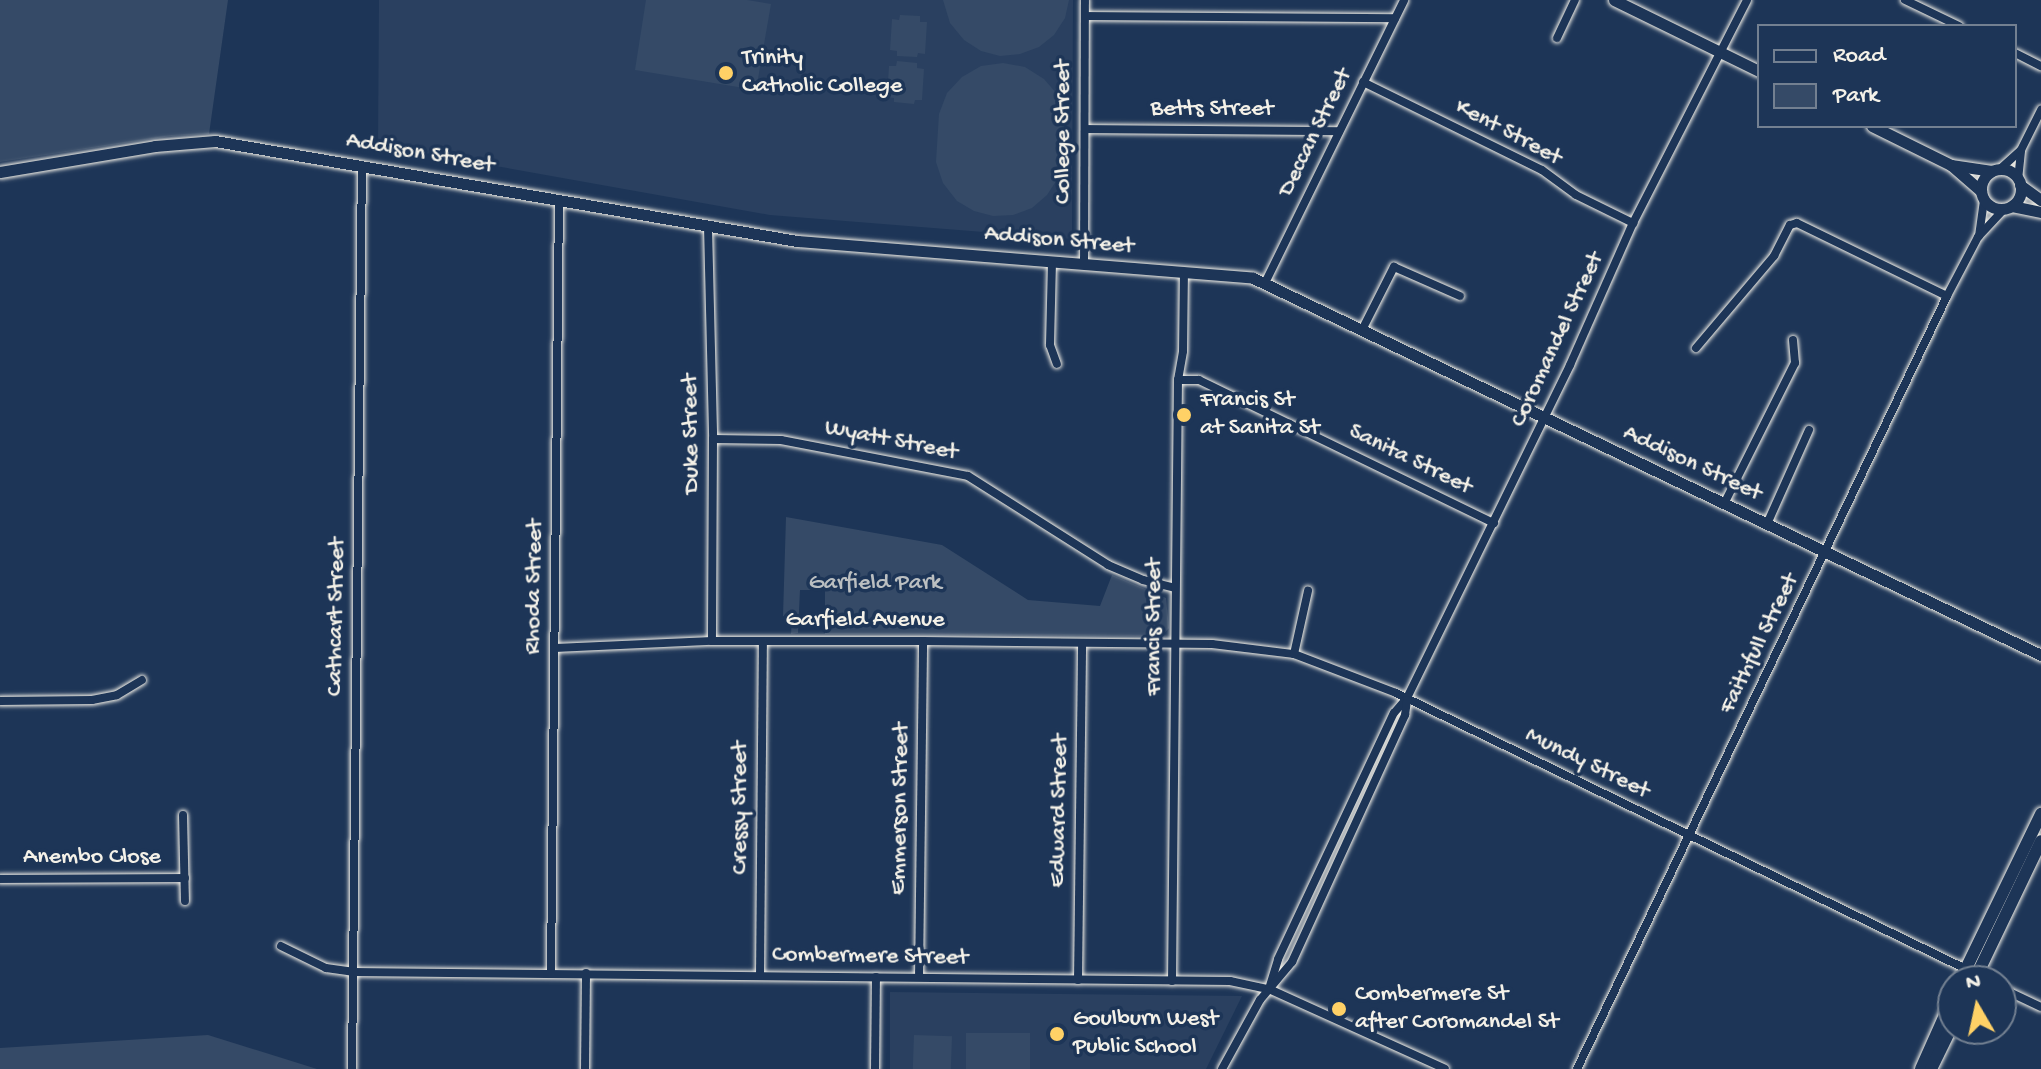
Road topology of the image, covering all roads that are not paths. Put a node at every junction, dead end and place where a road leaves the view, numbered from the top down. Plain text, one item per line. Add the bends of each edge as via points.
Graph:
1 (1085, 0) edge
2 (1404, 0) edge
3 (1575, 0) edge
4 (1614, 0) edge
5 (1747, 0) edge
6 (1905, 0) edge
7 (1085, 16) junction
8 (1395, 18) junction
9 (1955, 24) edge
10 (1557, 38) dead end
11 (1722, 53) junction
12 (2017, 54) edge
13 (2041, 66) edge
14 (1757, 70) edge
15 (1363, 82) junction
16 (2041, 110) edge
17 (1876, 128) edge
18 (1085, 129) junction
19 (1339, 131) junction
20 (2021, 150) junction
21 (1951, 165) junction
22 (362, 166) junction
23 (1996, 170) junction
24 (0, 172) edge
25 (2019, 182) junction
26 (1982, 196) junction
27 (2041, 200) edge
28 (559, 201) junction
29 (2008, 208) junction
30 (2041, 212) edge
31 (1633, 223) junction
32 (708, 227) junction
33 (1978, 237) junction
34 (1052, 262) junction
35 (1084, 265) junction
36 (1184, 273) junction
37 (1265, 283) junction
38 (1460, 296) dead end
39 (1947, 296) junction
40 (1362, 330) junction
41 (1793, 340) dead end
42 (1696, 348) dead end
43 (1057, 364) dead end
44 (1178, 380) junction
45 (1544, 419) junction
46 (1809, 430) dead end
47 (713, 439) junction
48 (1724, 504) junction
49 (1494, 523) junction
50 (1767, 524) junction
51 (1826, 553) junction
52 (1175, 588) junction
53 (1308, 591) dead end
54 (712, 641) junction
55 (763, 641) junction
56 (923, 641) junction
57 (1082, 643) junction
58 (1176, 644) junction
59 (555, 648) junction
60 (1294, 654) junction
61 (2041, 655) edge
62 (142, 680) dead end
63 (1407, 698) junction
64 (0, 701) edge
65 (1367, 771) junction
66 (1377, 776) junction
67 (2041, 814) edge
68 (183, 815) dead end
69 (1337, 833) junction
70 (1688, 837) junction
71 (1349, 838) junction
72 (2041, 841) edge
73 (185, 878) junction
74 (0, 879) edge
75 (1307, 897) junction
76 (185, 901) dead end
77 (1319, 902) junction
78 (281, 946) dead end
79 (1947, 965) edge
80 (1978, 965) edge
81 (1979, 965) edge
82 (353, 972) junction
83 (551, 973) junction
84 (586, 973) junction
85 (760, 976) junction
86 (876, 977) junction
87 (919, 977) junction
88 (1078, 980) junction
89 (1172, 981) junction
90 (1269, 989) junction
91 (2017, 996) edge
92 (2041, 1007) edge
93 (1937, 1033) edge
94 (1943, 1045) edge
95 (352, 1069) edge
96 (585, 1069) edge
97 (875, 1069) edge
98 (1222, 1069) edge
99 (1445, 1069) edge
100 (1577, 1069) edge
101 (1921, 1069) edge
102 (1931, 1069) edge

1 - 7 street, College Street
2 - 8 street, Deccan Street
3 - 10 street
4 - 11 street
5 - 11 street, Coromandel Street
6 - 9 street
7 - 8 street
7 - 18 street, College Street
8 - 15 street, Deccan Street
11 - 14 street
11 - 31 street, Coromandel Street
12 - 13 street
15 - 19 street, Deccan Street
15 - 31 street, Kent Street via 1542,170 1576,195
16 - 20 street
17 - 21 street
18 - 19 street, Betts Street
18 - 35 street, College Street
19 - 37 street, Deccan Street
20 - 23 street
20 - 25 street
21 - 23 street
21 - 26 street
22 - 24 street, Addison Street via 215,141
22 - 28 street, Addison Street
22 - 82 street, Cathcart Street
23 - 25 street via 2011,172
23 - 26 street via 1983,179
25 - 27 street
25 - 29 street via 2019,197
26 - 29 street via 1993,208
26 - 33 street, Faithfull Street
28 - 32 street, Addison Street
28 - 59 street, Rhoda Street
29 - 30 street
29 - 33 street, Faithfull Street
31 - 45 street, Coromandel Street
32 - 34 street, Addison Street via 797,241
32 - 47 street, Duke Street
33 - 39 street, Faithfull Street
34 - 35 street, Addison Street
34 - 43 street via 1050,345
35 - 36 street, Addison Street
36 - 37 street, Addison Street
36 - 44 street, Francis Street
37 - 40 street, Addison Street
38 - 40 street via 1394,267
39 - 42 street via 1797,223 1790,225 1774,256
39 - 51 street, Faithfull Street
40 - 45 street, Addison Street
41 - 48 street via 1795,363
44 - 49 street, Sanita Street via 1199,380
44 - 52 street, Francis Street
45 - 48 street, Addison Street
45 - 49 street, Coromandel Street
46 - 50 street
47 - 52 street, Wyatt Street via 781,440 968,476 1108,565
47 - 54 street, Duke Street
48 - 50 street, Addison Street
49 - 63 street, Coromandel Street
50 - 51 street, Addison Street
51 - 61 street, Addison Street
51 - 70 street, Faithfull Street
52 - 58 street, Francis Street
53 - 60 street
54 - 55 street, Garfield Avenue
54 - 59 street, Garfield Avenue
55 - 56 street, Garfield Avenue
55 - 85 street, Cressy Street
56 - 57 street, Garfield Avenue
56 - 87 street, Emmerson Street
57 - 58 street, Garfield Avenue
57 - 88 street, Edward Street
58 - 60 street, Mundy Street
58 - 89 street, Francis Street
59 - 83 street, Rhoda Street
60 - 63 street, Mundy Street
62 - 64 street via 117,695 92,700
63 - 65 street, Coromandel Street via 1394,713
63 - 66 street, Coromandel Street via 1405,715
63 - 70 street, Mundy Street
65 - 66 street
65 - 69 street, Coromandel Street
66 - 71 street, Coromandel Street
67 - 80 main road
68 - 73 street, Anembo Close
69 - 71 street
69 - 75 street, Coromandel Street
70 - 79 street, Mundy Street
70 - 100 street, Faithfull Street
71 - 77 street, Coromandel Street
72 - 81 main road
73 - 74 street, Anembo Close
73 - 76 street, Anembo Close
75 - 77 street
75 - 90 street, Coromandel Street
77 - 90 street, Coromandel Street via 1292,962
78 - 82 street, Combermere Street via 326,968
82 - 83 street, Combermere Street
82 - 95 street, Cathcart Street
83 - 84 street, Combermere Street
84 - 85 street, Combermere Street
84 - 96 street
85 - 86 street, Combermere Street
86 - 87 street, Combermere Street
86 - 97 street
87 - 88 street, Combermere Street
88 - 89 street, Combermere Street
89 - 90 street, Combermere Street via 1230,981
90 - 98 street
90 - 99 street, Combermere Street
91 - 92 street
93 - 101 main road
94 - 102 main road

